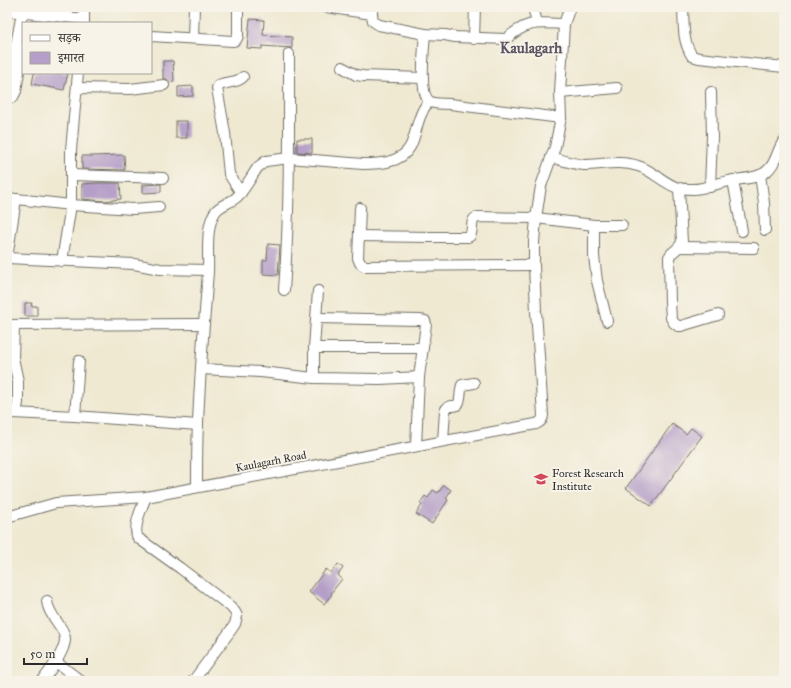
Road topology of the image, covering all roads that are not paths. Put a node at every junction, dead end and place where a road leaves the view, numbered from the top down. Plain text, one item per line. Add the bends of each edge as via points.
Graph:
1 (39, 7) edge
2 (84, 7) edge
3 (194, 7) edge
4 (238, 7) edge
5 (326, 7) edge
6 (475, 7) edge
7 (533, 7) edge
8 (570, 7) edge
9 (683, 7) edge
10 (7, 11) edge
11 (66, 11) dead end
12 (372, 11) edge
13 (22, 13) junction
14 (84, 21) edge
15 (537, 23) junction
16 (564, 24) junction
17 (425, 34) junction
18 (152, 36) edge
19 (193, 38) junction
20 (474, 38) junction
21 (22, 52) edge
22 (289, 54) dead end
23 (342, 67) dead end
24 (784, 67) edge
25 (78, 74) edge
26 (243, 77) dead end
27 (423, 78) junction
28 (164, 85) dead end
29 (77, 88) junction
30 (617, 88) dead end
31 (7, 89) edge
32 (711, 92) dead end
33 (560, 93) junction
34 (7, 99) edge
35 (429, 101) junction
36 (560, 118) junction
37 (784, 140) edge
38 (289, 158) junction
39 (551, 158) junction
40 (72, 175) junction
41 (760, 175) junction
42 (163, 178) dead end
43 (734, 180) junction
44 (710, 187) junction
45 (679, 188) junction
46 (241, 193) junction
47 (12, 199) edge
48 (71, 205) junction
49 (159, 207) dead end
50 (360, 208) dead end
51 (536, 218) junction
52 (594, 225) junction
53 (622, 225) dead end
54 (765, 230) dead end
55 (742, 231) dead end
56 (359, 236) junction
57 (679, 248) junction
58 (754, 248) dead end
59 (7, 258) edge
60 (62, 261) junction
61 (534, 265) junction
62 (208, 270) junction
63 (284, 290) dead end
64 (318, 291) dead end
65 (718, 315) dead end
66 (317, 318) junction
67 (607, 321) dead end
68 (203, 324) junction
69 (11, 325) edge
70 (314, 348) junction
71 (423, 348) junction
72 (79, 361) dead end
73 (201, 369) junction
74 (419, 377) junction
75 (314, 378) junction
76 (474, 383) dead end
77 (10, 413) edge
78 (76, 416) junction
79 (198, 425) junction
80 (443, 441) junction
81 (416, 446) junction
82 (197, 487) junction
83 (146, 496) junction
84 (7, 517) edge
85 (47, 601) dead end
86 (56, 662) junction
87 (42, 681) edge
88 (81, 681) edge
89 (194, 681) edge

1 - 11 street
2 - 14 street
3 - 19 street
4 - 19 street via 236,40
5 - 12 street
6 - 20 street
7 - 15 street
8 - 16 street
9 - 24 street via 684,34 692,56
10 - 13 street
12 - 17 street via 373,21 379,25
13 - 14 street
13 - 31 street
15 - 16 street
15 - 20 street via 516,31 506,39
16 - 33 street
17 - 20 street
17 - 27 street
18 - 19 street
21 - 34 street via 16,91 13,97
22 - 38 street
23 - 27 street via 363,76
25 - 29 street
26 - 46 street via 237,81 222,83 217,88 229,174
27 - 35 street via 424,92
28 - 29 street via 130,89
29 - 40 street via 71,150
30 - 33 street
32 - 44 street
33 - 36 street
35 - 36 street
35 - 38 street via 420,117 409,148 393,161 363,164
36 - 39 street
37 - 41 street via 774,163
38 - 46 street via 262,164
38 - 63 street
39 - 45 street via 582,165 637,165
39 - 51 street via 541,186
40 - 42 street
40 - 48 street
41 - 43 street
41 - 54 street
43 - 44 street
43 - 55 street
44 - 45 street
45 - 57 street via 682,237
46 - 62 street via 220,207 210,222
47 - 48 street
47 - 59 street
48 - 49 street via 133,209
48 - 60 street
50 - 56 street
51 - 52 street
51 - 56 street via 475,217 472,234 468,237
51 - 61 street
52 - 53 street
52 - 67 street via 597,280
56 - 61 street via 358,258 364,266
57 - 58 street
57 - 65 street via 669,257 671,318 678,326 682,326
59 - 60 street
60 - 62 street
61 - 80 street, Kaulagarh Road via 543,419 536,424
62 - 68 street
64 - 66 street
66 - 70 street
66 - 71 street via 422,320 426,324
68 - 69 street
68 - 73 street
69 - 77 street via 18,403 17,408
70 - 71 street
70 - 75 street
71 - 74 street
72 - 78 street
73 - 75 street
73 - 79 street
74 - 75 street
74 - 81 street
76 - 80 street via 462,385 457,406 449,406 444,411
77 - 78 street
78 - 79 street
79 - 82 street
80 - 81 street, Kaulagarh Road
81 - 82 street, Kaulagarh Road
82 - 83 street, Kaulagarh Road
83 - 84 street, Kaulagarh Road via 56,502
83 - 89 street via 136,528 138,538 235,612 235,624
85 - 86 street via 48,609 65,638
86 - 87 street
86 - 88 street

